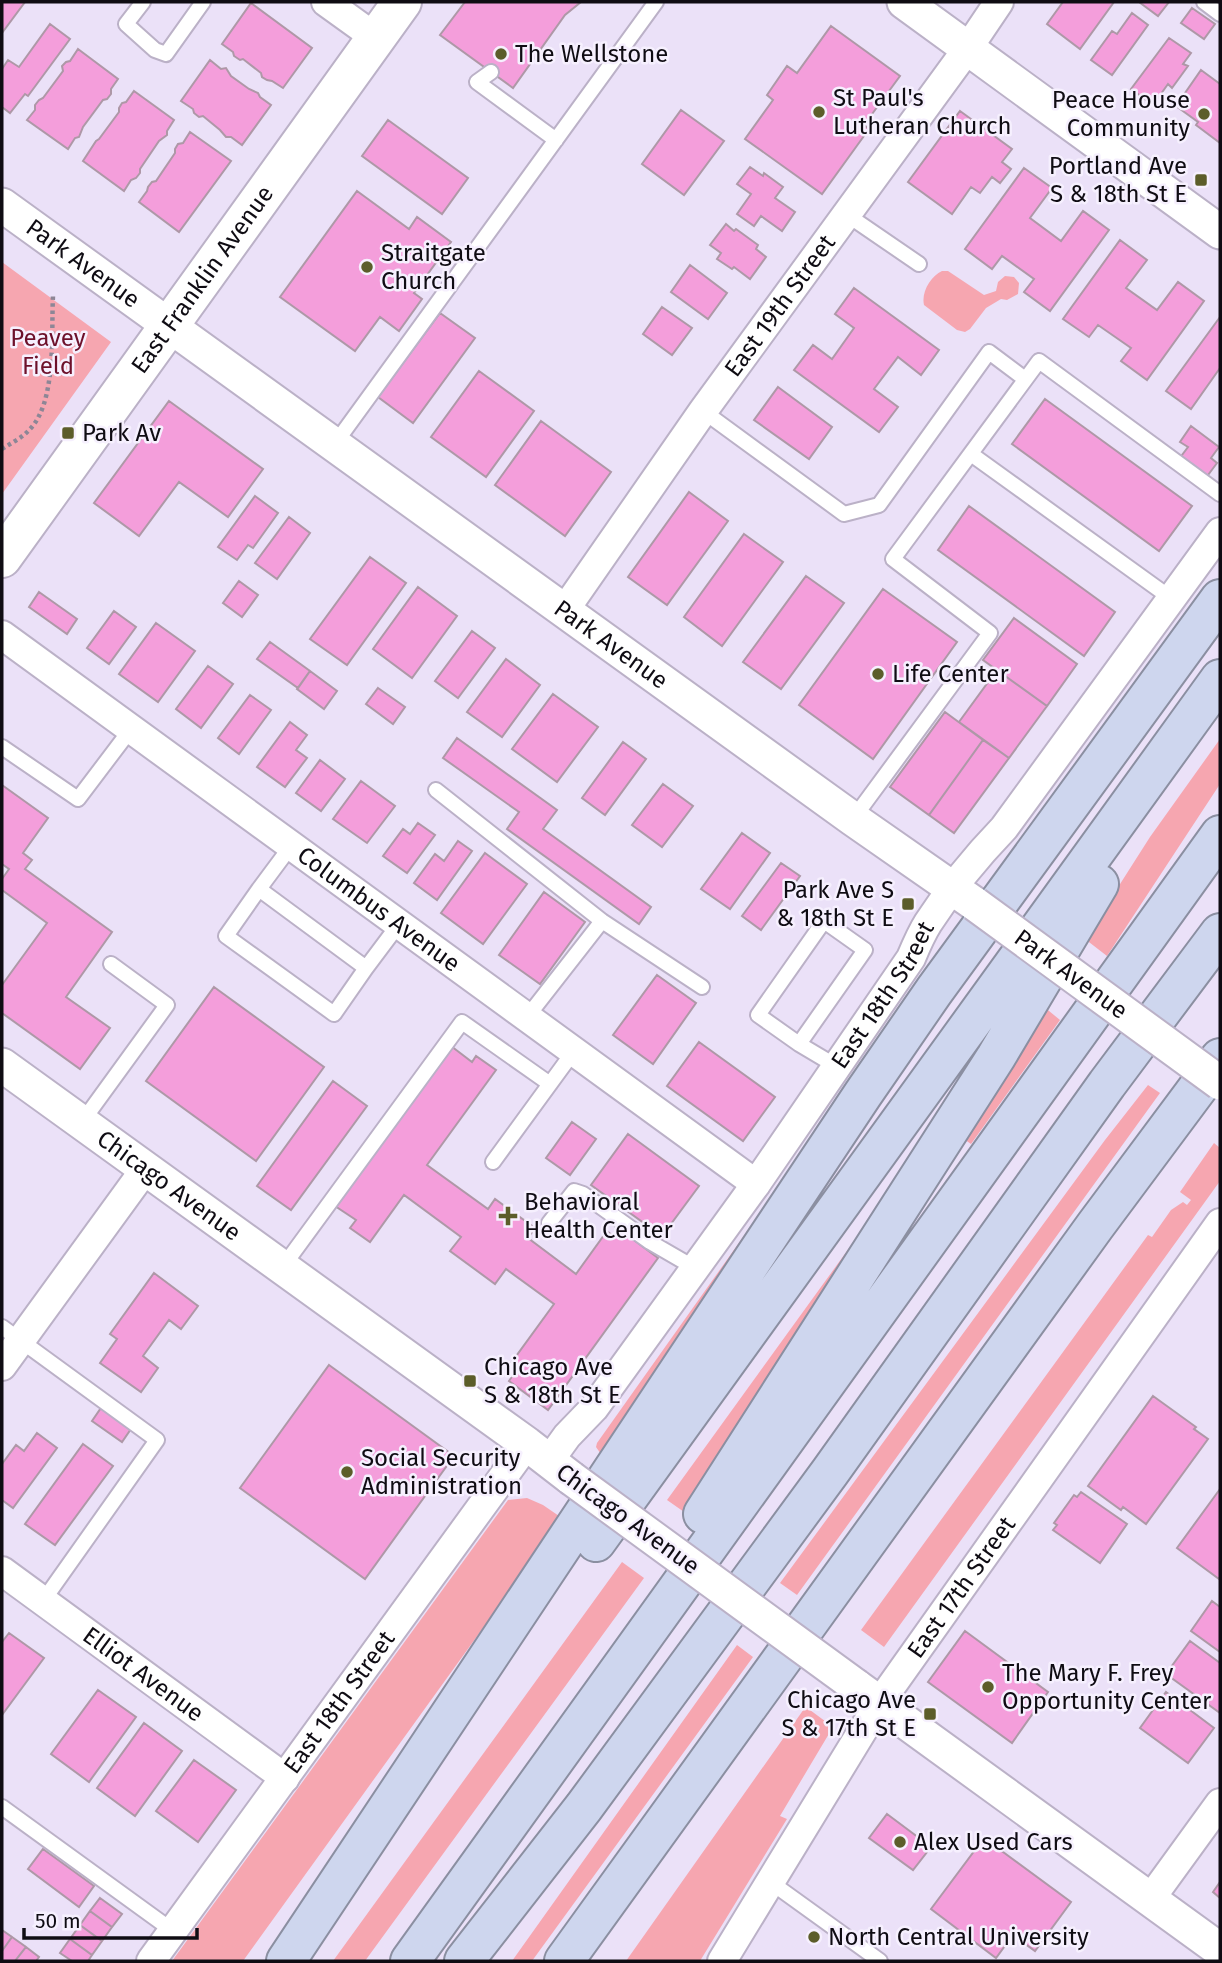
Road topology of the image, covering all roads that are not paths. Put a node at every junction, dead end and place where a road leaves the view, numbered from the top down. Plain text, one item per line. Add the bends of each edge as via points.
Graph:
1 (143, 2) edge
2 (203, 2) edge
3 (326, 2) edge
4 (402, 2) edge
5 (656, 2) edge
6 (904, 2) edge
7 (999, 2) edge
8 (1204, 2) edge
9 (1220, 14) edge
10 (376, 38) junction
11 (968, 48) junction
12 (491, 72) dead end
13 (556, 140) junction
14 (2, 205) edge
15 (846, 214) junction
16 (1220, 232) edge
17 (919, 264) dead end
18 (169, 326) junction
19 (1025, 379) junction
20 (704, 411) junction
21 (334, 445) junction
22 (971, 454) junction
23 (1220, 494) edge
24 (1220, 532) edge
25 (2, 558) edge
26 (1172, 599) junction
27 (1220, 599) edge
28 (564, 611) junction
29 (2, 635) edge
30 (1214, 688) edge
31 (131, 729) junction
32 (2, 747) edge
33 (436, 790) dead end
34 (1220, 813) edge
35 (853, 819) junction
36 (1220, 835) edge
37 (291, 846) junction
38 (259, 889) junction
39 (964, 896) junction
40 (601, 921) junction
41 (399, 924) junction
42 (1220, 933) edge
43 (111, 964) dead end
44 (1125, 967) junction
45 (366, 968) junction
46 (702, 988) dead end
47 (527, 1017) junction
48 (799, 1044) junction
49 (574, 1051) junction
50 (1220, 1058) edge
51 (2, 1065) edge
52 (836, 1066) junction
53 (1220, 1076) edge
54 (1220, 1083) edge
55 (550, 1084) junction
56 (82, 1122) junction
57 (493, 1162) dead end
58 (146, 1168) junction
59 (756, 1184) junction
60 (549, 1223) dead end
61 (1220, 1223) edge
62 (1095, 1226) junction
63 (282, 1268) junction
64 (695, 1268) junction
65 (11, 1334) edge
66 (2, 1366) edge
67 (549, 1461) junction
68 (2, 1571) edge
69 (43, 1601) junction
70 (782, 1659) junction
71 (868, 1694) junction
72 (285, 1778) junction
73 (1220, 1803) edge
74 (2, 1807) edge
75 (584, 1807) junction
76 (508, 1826) junction
77 (769, 1881) junction
78 (1151, 1898) junction
79 (173, 1931) junction
80 (1220, 1950) edge
81 (151, 1961) edge
82 (287, 1961) edge
83 (410, 1961) edge
84 (464, 1961) edge
85 (481, 1961) edge
86 (564, 1961) edge
87 (582, 1961) edge
88 (722, 1961) edge
89 (880, 1961) edge

1 - 2 lane via 126,24 166,54
3 - 10 street
4 - 10 main road, East Franklin Avenue
5 - 13 lane
6 - 11 street
7 - 11 street, East 19th Street
8 - 9 lane
10 - 18 main road, East Franklin Avenue
11 - 15 street, East 19th Street
11 - 16 street
12 - 13 lane via 477,82
13 - 21 lane
14 - 18 street, Park Avenue
15 - 17 lane
15 - 20 street, East 19th Street
18 - 21 street, Park Avenue
18 - 25 main road, East Franklin Avenue
19 - 20 lane via 989,352 879,505 844,514
19 - 22 lane
19 - 23 lane via 1039,361
20 - 28 street, East 19th Street
21 - 28 street, Park Avenue
22 - 26 lane
22 - 35 lane via 893,559 990,633
24 - 26 street, East 18th Street
26 - 39 street, East 18th Street via 1004,828 978,856
27 - 82 highway via 863,1094
28 - 35 street, Park Avenue
29 - 31 street, Columbus Avenue
30 - 76 highway via 996,1057
30 - 82 highway via 654,1463
31 - 32 lane via 78,799
31 - 37 street, Columbus Avenue
33 - 40 lane
34 - 44 highway
35 - 39 street, Park Avenue
36 - 44 highway
37 - 38 lane
37 - 41 street, Columbus Avenue
38 - 45 lane
38 - 45 lane via 226,936 334,1014
39 - 52 street, East 18th Street via 927,925 911,958
39 - 54 street, Park Avenue, bridge
40 - 46 lane
40 - 47 lane
41 - 45 lane
41 - 47 street, Columbus Avenue
42 - 75 highway
43 - 56 lane via 167,1004
44 - 76 highway
47 - 49 street, Columbus Avenue
48 - 48 lane via 865,950 824,921 758,1015
48 - 52 lane
49 - 55 lane
49 - 59 street, Columbus Avenue
50 - 62 highway
51 - 56 street, Chicago Avenue
52 - 59 street, East 18th Street
53 - 62 highway
55 - 57 lane
55 - 63 lane via 462,1022
56 - 58 street, Chicago Avenue
58 - 63 street, Chicago Avenue
58 - 65 street
59 - 64 street, East 18th Street
60 - 64 lane via 574,1191
61 - 71 street, East 17th Street
62 - 70 highway
63 - 67 street, Chicago Avenue
64 - 67 street, East 18th Street via 594,1408
65 - 66 street
65 - 69 lane via 157,1440
67 - 71 street, Chicago Avenue, bridge
67 - 72 street, East 18th Street
68 - 69 street, Elliot Avenue
69 - 72 street, Elliot Avenue
70 - 86 highway
70 - 87 highway
71 - 77 street, East 17th Street
71 - 78 street, Chicago Avenue
72 - 79 street, East 18th Street
73 - 78 street
74 - 79 lane
75 - 84 highway
75 - 85 highway
76 - 83 highway
77 - 88 street, East 17th Street
77 - 89 lane
78 - 80 street, Chicago Avenue
79 - 81 street, East 18th Street

